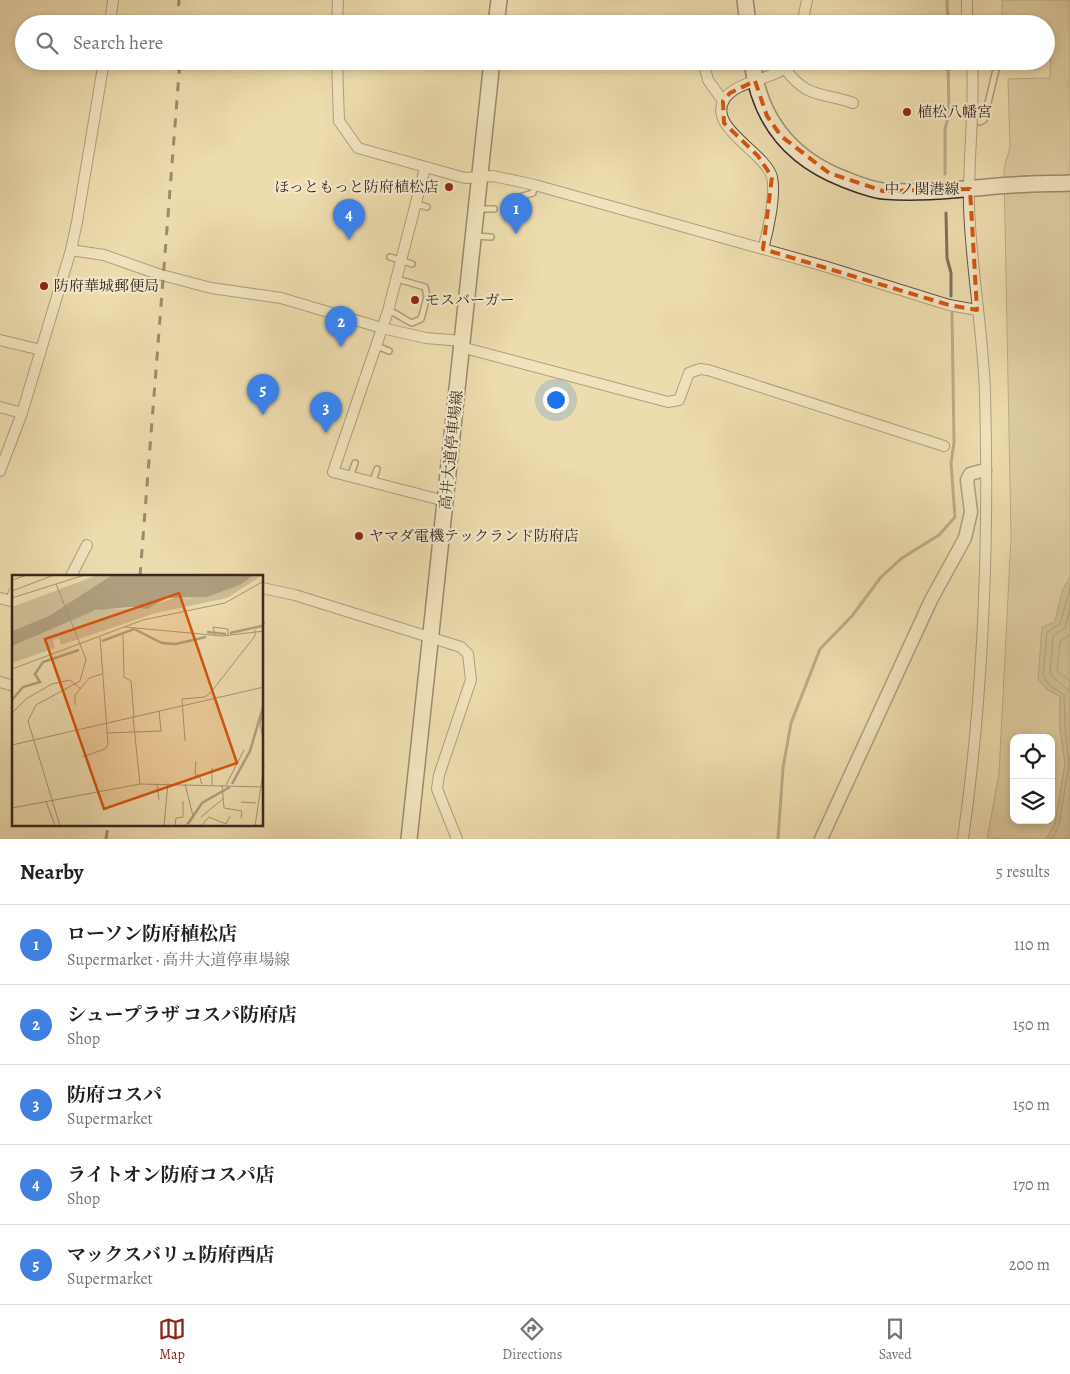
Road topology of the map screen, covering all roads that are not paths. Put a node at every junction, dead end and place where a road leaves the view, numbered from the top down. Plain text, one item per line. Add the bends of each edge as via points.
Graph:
1 (114, 0) edge
2 (338, 0) edge
3 (499, 0) edge
4 (745, 0) edge
5 (807, 0) edge
6 (967, 0) edge
7 (112, 15) edge
8 (337, 15) edge
9 (497, 15) edge
10 (747, 15) edge
11 (804, 15) edge
12 (967, 15) edge
13 (102, 70) edge
14 (337, 70) edge
15 (491, 70) edge
16 (705, 70) edge
17 (753, 70) edge
18 (782, 70) edge
19 (786, 70) edge
20 (973, 70) edge
21 (996, 70) edge
22 (755, 81) junction
23 (723, 102) junction
24 (853, 103) dead end
25 (976, 124) junction
26 (425, 168) junction
27 (480, 176) junction
28 (1070, 182) edge
29 (535, 185) junction
30 (970, 189) junction
31 (509, 200) dead end
32 (416, 204) junction
33 (427, 208) dead end
34 (477, 209) junction
35 (494, 209) dead end
36 (474, 236) junction
37 (491, 237) dead end
38 (763, 249) junction
39 (71, 250) junction
40 (390, 257) dead end
41 (401, 261) junction
42 (412, 264) dead end
43 (396, 279) junction
44 (977, 310) junction
45 (388, 311) junction
46 (382, 328) junction
47 (0, 340) edge
48 (462, 344) junction
49 (377, 346) junction
50 (41, 350) junction
51 (389, 350) dead end
52 (0, 407) edge
53 (22, 413) junction
54 (944, 446) dead end
55 (355, 462) dead end
56 (377, 469) dead end
57 (985, 470) junction
58 (0, 471) edge
59 (350, 478) junction
60 (372, 484) junction
61 (445, 502) junction
62 (87, 545) dead end
63 (72, 575) edge
64 (264, 588) edge
65 (0, 598) edge
66 (12, 598) edge
67 (431, 638) junction
68 (409, 839) edge
69 (457, 839) edge
70 (821, 839) edge
71 (963, 839) edge

1 - 7 street
2 - 8 street
3 - 9 main road
4 - 10 main road
5 - 11 street
6 - 12 street
13 - 39 street
14 - 26 street via 339,121 358,148
15 - 27 main road, 高井大道停車場線
16 - 23 street via 708,80
17 - 22 main road, 中ノ関港線
18 - 22 street
19 - 24 street via 805,90
20 - 25 street
21 - 25 lane via 984,120
22 - 23 street via 730,93
22 - 30 main road, 中ノ関港線 via 767,116 781,136 794,150 829,173 883,191
23 - 38 street via 721,113 724,123 758,156 772,177 773,191
25 - 30 street
26 - 27 street via 465,178
26 - 32 street
27 - 29 street
27 - 34 main road, 高井大道停車場線
28 - 30 main road, 中ノ関港線
29 - 31 lane via 534,193
29 - 38 street
30 - 44 street
32 - 33 lane
32 - 41 street
34 - 35 lane
34 - 36 main road, 高井大道停車場線
36 - 37 lane
36 - 48 main road, 高井大道停車場線
38 - 44 street via 948,305
39 - 46 street via 104,255 211,288 281,298
39 - 50 street
40 - 41 lane
41 - 42 lane
41 - 43 street
43 - 45 street
43 - 45 lane via 425,287 427,297 421,320 412,323 396,312
44 - 57 street via 985,394
45 - 46 street
46 - 48 street
46 - 49 street
47 - 50 street
48 - 54 street via 668,402 679,400 689,373 708,370
48 - 61 main road, 高井大道停車場線
49 - 51 lane
49 - 59 street via 333,472
50 - 53 street
52 - 53 street
53 - 58 street
55 - 59 lane
56 - 60 lane
57 - 70 street via 970,474 967,480 971,512 965,538 932,600
57 - 71 street via 986,586 981,675
59 - 60 street
60 - 61 street
61 - 67 main road, 高井大道停車場線
62 - 63 street
64 - 67 street via 295,595
65 - 66 street via 11,601
67 - 68 main road, 高井大道停車場線
67 - 69 street via 461,646 471,665 468,690 437,789

